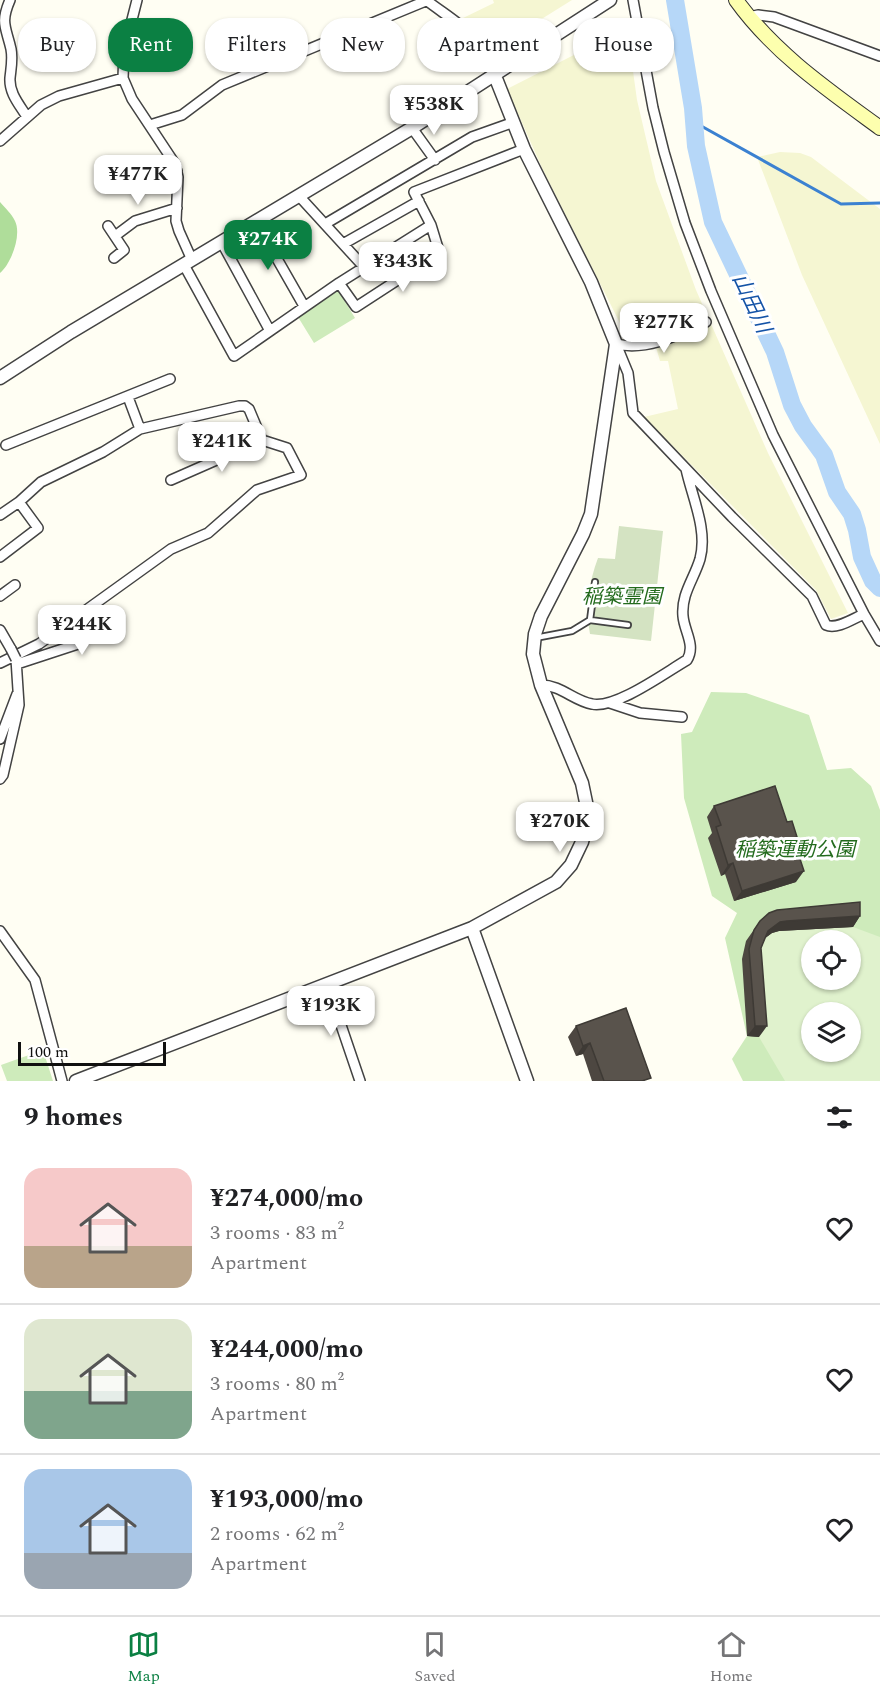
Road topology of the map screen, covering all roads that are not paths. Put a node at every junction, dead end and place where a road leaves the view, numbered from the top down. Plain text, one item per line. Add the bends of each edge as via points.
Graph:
1 (10, 0) edge
2 (137, 0) edge
3 (427, 0) edge
4 (610, 0) edge
5 (633, 0) edge
6 (736, 0) edge
7 (749, 17) junction
8 (880, 56) edge
9 (495, 76) junction
10 (123, 78) junction
11 (27, 117) junction
12 (514, 122) junction
13 (150, 125) junction
14 (412, 128) junction
15 (880, 128) edge
16 (0, 141) edge
17 (524, 149) junction
18 (435, 160) junction
19 (177, 171) junction
20 (147, 172) dead end
21 (405, 177) junction
22 (414, 192) junction
23 (299, 196) junction
24 (419, 201) junction
25 (177, 208) junction
26 (256, 222) junction
27 (325, 224) junction
28 (431, 225) junction
29 (108, 226) dead end
30 (115, 236) junction
31 (222, 243) junction
32 (343, 244) junction
33 (114, 258) dead end
34 (188, 262) junction
35 (364, 267) junction
36 (339, 283) junction
37 (304, 306) junction
38 (706, 322) dead end
39 (270, 332) junction
40 (616, 344) junction
41 (0, 378) edge
42 (170, 379) dead end
43 (128, 397) junction
44 (140, 429) junction
45 (262, 440) junction
46 (6, 445) dead end
47 (686, 469) junction
48 (171, 480) dead end
49 (19, 502) junction
50 (0, 515) edge
51 (0, 557) edge
52 (595, 582) dead end
53 (15, 585) dead end
54 (0, 596) edge
55 (88, 609) junction
56 (864, 614) junction
57 (590, 620) junction
58 (628, 625) dead end
59 (0, 630) edge
60 (535, 638) junction
61 (880, 641) edge
62 (17, 661) junction
63 (0, 663) edge
64 (541, 685) junction
65 (19, 686) junction
66 (610, 703) junction
67 (682, 717) dead end
68 (0, 739) edge
69 (0, 779) edge
70 (472, 928) junction
71 (0, 931) edge
72 (327, 984) junction
73 (62, 1081) edge
74 (76, 1081) edge
75 (360, 1081) edge
76 (528, 1081) edge

1 - 11 street via 2,24 12,51 10,80 13,95
2 - 10 street via 124,51
3 - 9 street via 482,45
3 - 13 street via 222,85 182,115
4 - 9 street
5 - 56 street via 653,108 685,223 773,435
6 - 7 main road
7 - 8 street via 774,17
7 - 15 main road via 801,69
9 - 12 street
9 - 14 street
10 - 11 street via 59,96
10 - 13 street
11 - 16 street
12 - 17 street
12 - 18 street via 472,137
13 - 19 street
14 - 18 street
14 - 23 street
17 - 22 street
17 - 40 street via 591,282
18 - 21 street
19 - 20 street
19 - 25 street
21 - 22 street
21 - 27 street
22 - 24 street
23 - 26 street
23 - 27 street
24 - 28 street
24 - 32 street
25 - 30 street via 135,221
25 - 34 street via 178,231
26 - 31 street
26 - 37 street
27 - 32 street
28 - 35 street
28 - 36 street via 438,248 436,255 356,307
29 - 30 street
30 - 33 street via 124,250
31 - 34 street
31 - 39 street
32 - 35 street
34 - 39 street via 234,356
34 - 41 street
35 - 36 street
36 - 37 street
37 - 39 street
38 - 40 street via 668,340 632,347
40 - 47 street via 628,374 633,413
40 - 60 street via 591,514 541,616
42 - 43 street
43 - 44 street
43 - 46 street
44 - 45 street via 245,406
44 - 49 street via 41,482
45 - 48 street
45 - 55 street via 287,448 301,475 257,490 208,533 171,549
47 - 56 street via 812,596 826,625 837,626
47 - 66 street via 703,541 700,560 684,599 683,616 691,653 687,660
49 - 50 street
49 - 51 street via 38,528
52 - 57 lane
53 - 54 street
55 - 62 street via 94,627 92,635 78,644
55 - 63 street via 39,644
56 - 61 street
57 - 58 lane
57 - 60 lane via 572,631
59 - 62 street, bridge
60 - 64 street via 533,654
62 - 65 street
64 - 66 street via 562,689 591,704
64 - 70 street via 582,783 587,807 582,842 571,865 556,882
65 - 68 street
65 - 69 street via 19,705
66 - 67 street via 640,713
70 - 72 street
70 - 76 street
71 - 73 street via 35,980
72 - 74 street
72 - 75 street

